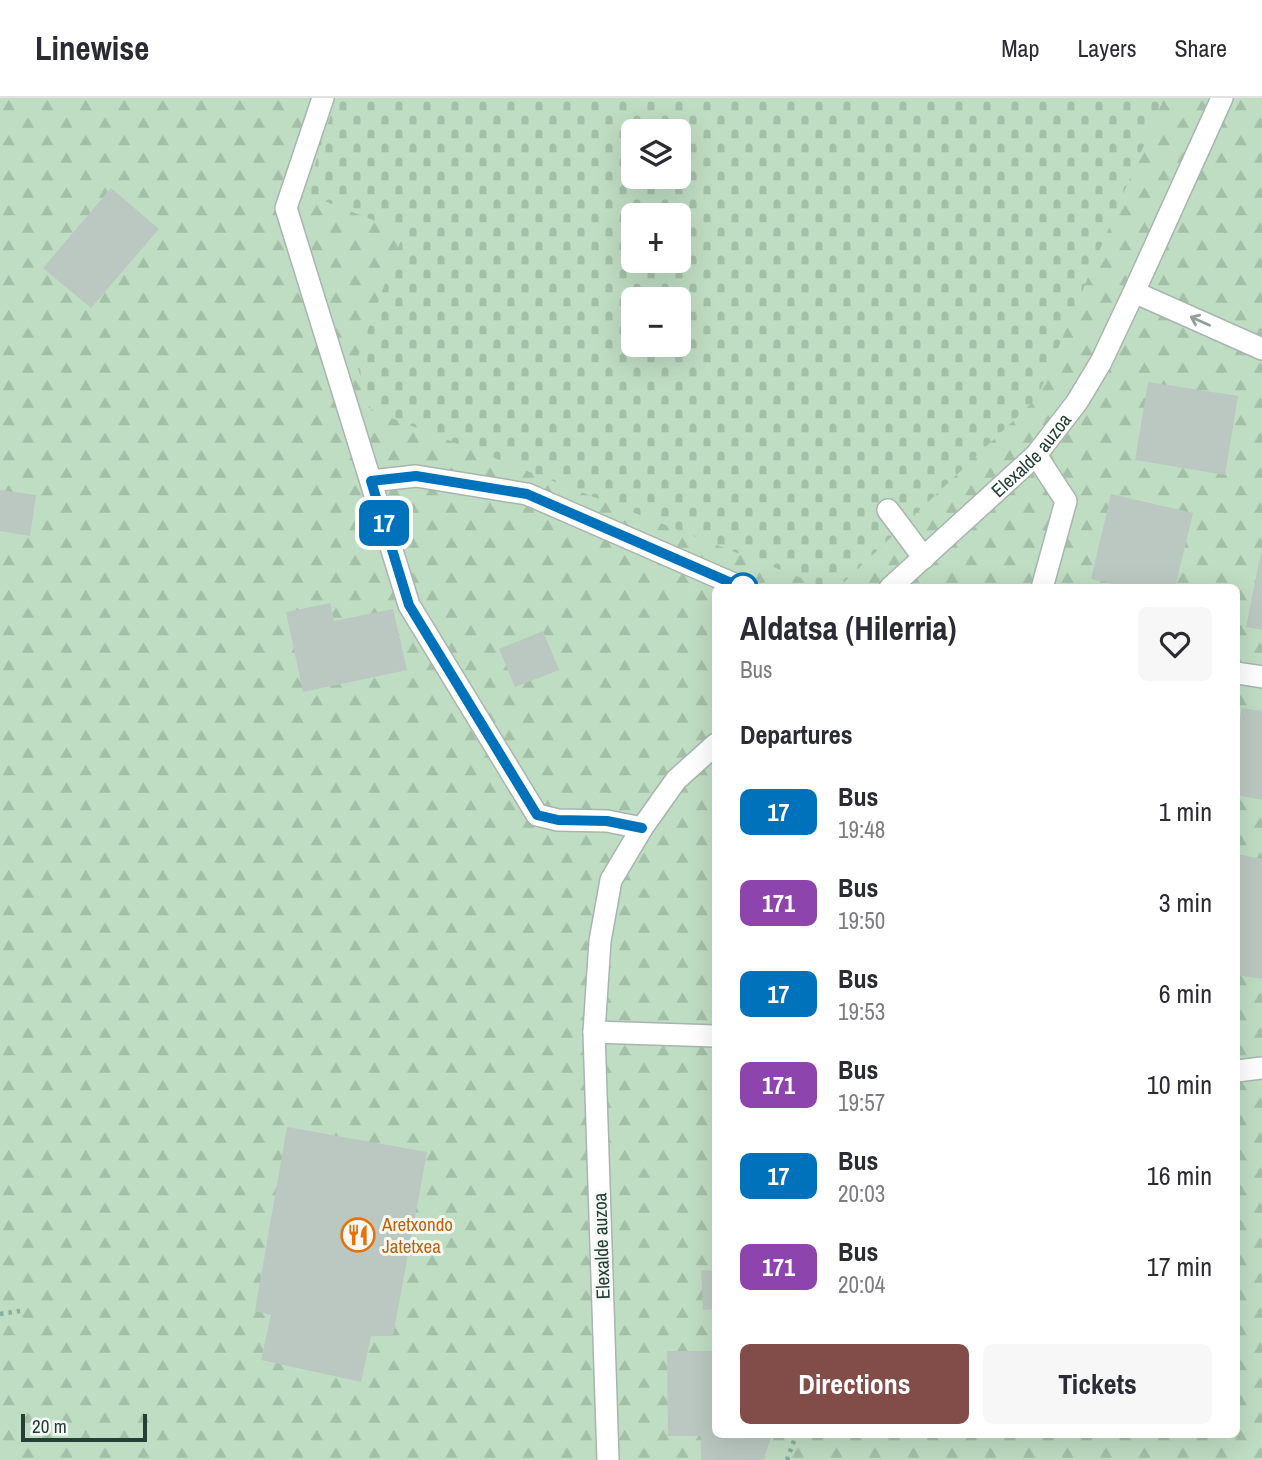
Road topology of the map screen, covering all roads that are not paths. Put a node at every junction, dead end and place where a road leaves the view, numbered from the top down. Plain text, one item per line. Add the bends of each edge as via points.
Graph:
1 (323, 98) edge
2 (1223, 98) edge
3 (1134, 292) junction
4 (1262, 349) edge
5 (1036, 455) junction
6 (371, 481) junction
7 (888, 510) dead end
8 (924, 558) junction
9 (734, 584) edge
10 (895, 584) edge
11 (1043, 584) edge
12 (1240, 673) edge
13 (1262, 677) edge
14 (712, 748) edge
15 (642, 828) junction
16 (594, 1032) junction
17 (712, 1036) edge
18 (1262, 1068) edge
19 (1240, 1071) edge
20 (608, 1460) edge

1 - 6 street via 286,208
2 - 3 street, Elexalde auzoa
4 -> 3 street
3 - 5 street, Elexalde auzoa via 1077,402
5 - 8 street, Elexalde auzoa
5 - 11 street via 1066,501
6 - 9 street via 416,476 527,494
6 - 15 street via 409,605 537,815
7 - 8 street
8 - 10 street, Elexalde auzoa
12 - 13 street
14 - 15 street, Elexalde auzoa via 676,780
15 - 16 street, Elexalde auzoa via 611,880 600,941
16 - 17 street
16 - 20 street, Elexalde auzoa
18 - 19 street

